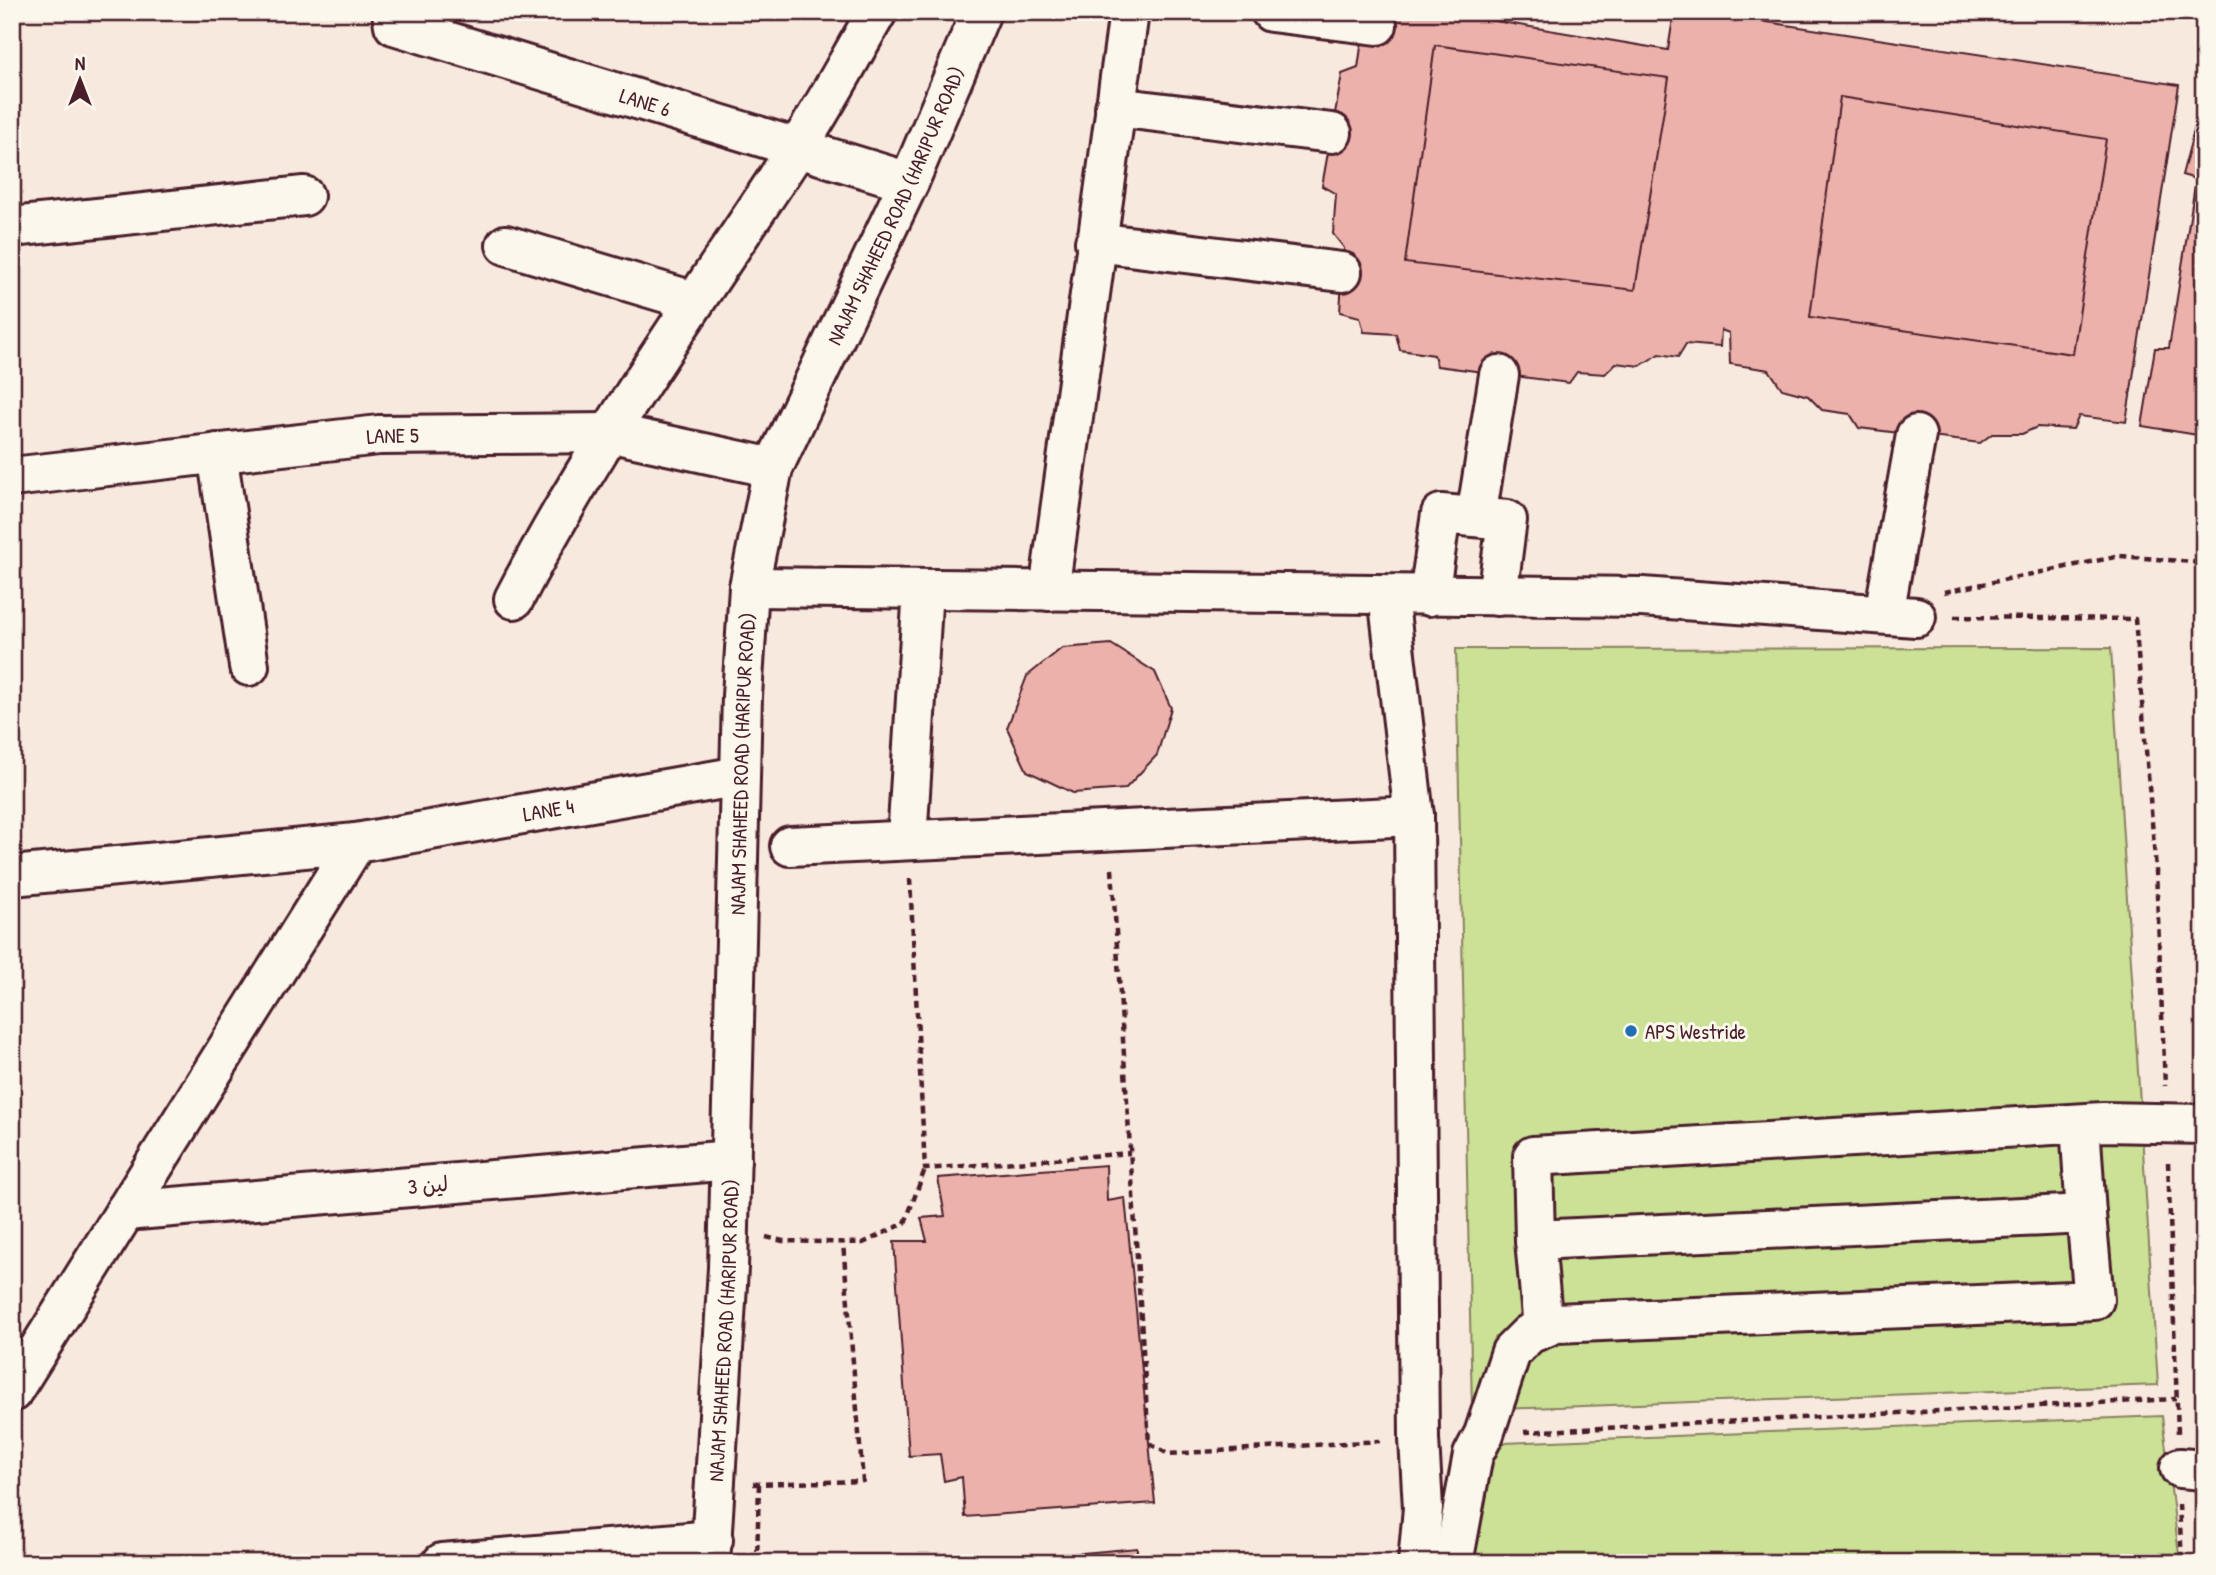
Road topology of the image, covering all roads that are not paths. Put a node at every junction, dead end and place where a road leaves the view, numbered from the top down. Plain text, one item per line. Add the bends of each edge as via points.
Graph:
1 (392, 12) edge
2 (877, 12) edge
3 (981, 12) edge
4 (1129, 12) edge
5 (1271, 12) edge
6 (1377, 25) dead end
7 (1115, 107) junction
8 (1332, 132) dead end
9 (798, 148) junction
10 (909, 182) junction
11 (304, 196) dead end
12 (12, 228) edge
13 (1095, 242) junction
14 (506, 245) dead end
15 (1342, 272) dead end
16 (693, 301) junction
17 (1499, 375) dead end
18 (612, 433) junction
19 (1916, 435) dead end
20 (217, 453) junction
21 (774, 468) junction
22 (12, 477) edge
23 (1476, 517) junction
24 (749, 587) junction
25 (923, 589) junction
26 (1049, 591) junction
27 (1388, 595) junction
28 (1429, 596) junction
29 (1497, 596) junction
30 (514, 600) dead end
31 (249, 666) dead end
32 (740, 776) junction
33 (1414, 816) junction
34 (908, 840) junction
35 (356, 843) junction
36 (790, 846) dead end
37 (12, 876) edge
38 (2080, 1124) junction
39 (2204, 1124) edge
40 (731, 1160) junction
41 (125, 1210) junction
42 (2086, 1214) junction
43 (1535, 1240) junction
44 (1543, 1328) junction
45 (12, 1392) edge
46 (712, 1551) edge
47 (442, 1563) edge
48 (1418, 1563) edge
49 (1452, 1563) edge

1 - 9 street, LANE 6 via 394,25
2 - 9 street
3 - 10 street, NAJAM SHAHEED ROAD (HARIPUR ROAD)
4 - 7 street
5 - 6 street
7 - 8 street
7 - 13 street
9 - 10 street, LANE 6
9 - 16 street
10 - 21 street, NAJAM SHAHEED ROAD (HARIPUR ROAD)
11 - 12 street
13 - 15 street
13 - 26 street
14 - 16 street
16 - 18 street
17 - 23 street
18 - 20 street, LANE 5 via 379,435
18 - 21 street, LANE 5
18 - 30 street via 551,528
19 - 29 street via 1900,615 1642,597
20 - 22 street, LANE 5
20 - 31 street
21 - 24 street, NAJAM SHAHEED ROAD (HARIPUR ROAD)
23 - 28 street via 1441,514
23 - 29 street via 1507,520
24 - 25 street
24 - 32 street, NAJAM SHAHEED ROAD (HARIPUR ROAD)
25 - 26 street
25 - 34 street
26 - 27 street
27 - 28 street
27 - 33 street
28 - 29 street
32 - 35 street, LANE 4
32 - 40 street, NAJAM SHAHEED ROAD (HARIPUR ROAD)
33 - 34 street
33 - 48 street via 1423,1508
34 - 36 street
35 - 37 street, LANE 4
35 - 41 street
38 - 39 street
38 - 42 street
38 - 43 street via 1533,1156
40 - 41 street, لین 3
40 - 46 street, NAJAM SHAHEED ROAD (HARIPUR ROAD)
41 - 45 street
42 - 43 street
42 - 44 street via 2094,1300 1556,1323
43 - 44 street
44 - 49 street via 1528,1334 1511,1352 1473,1455
46 - 47 street

